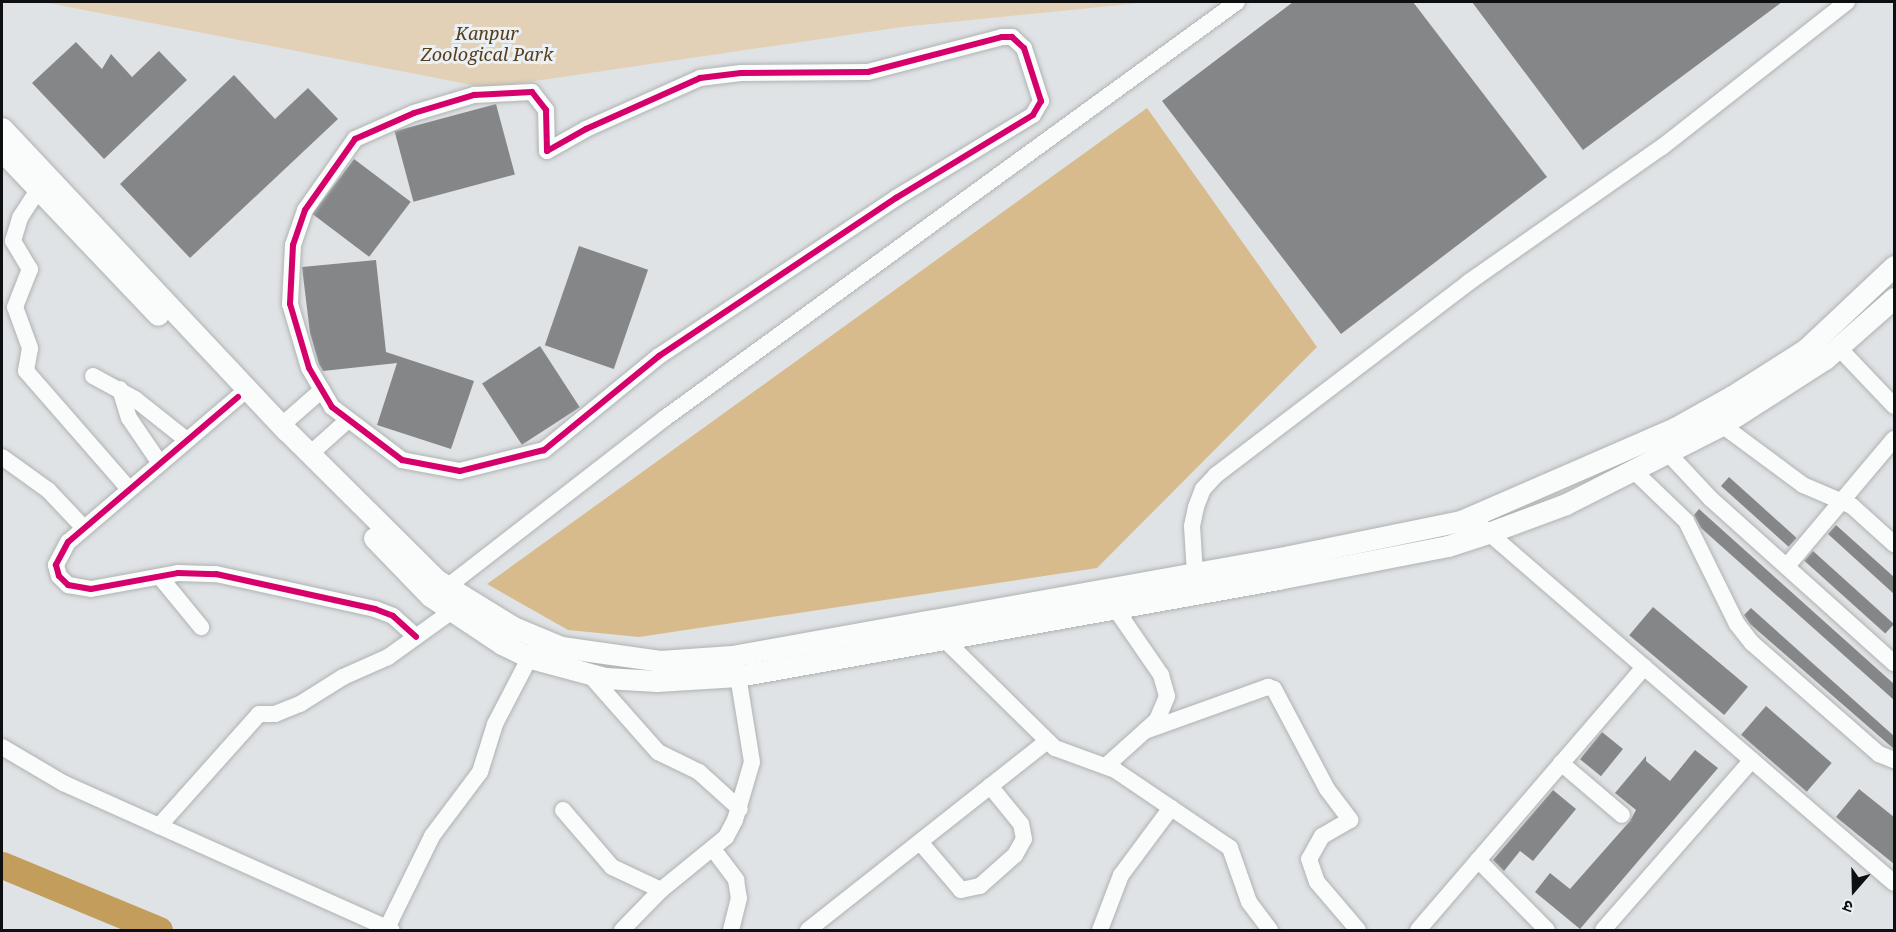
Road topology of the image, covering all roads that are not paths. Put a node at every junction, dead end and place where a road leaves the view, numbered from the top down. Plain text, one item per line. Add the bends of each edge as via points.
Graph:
1 (1237, 2) edge
2 (1847, 2) edge
3 (2, 128) edge
4 (2, 151) edge
5 (38, 190) junction
6 (1894, 266) edge
7 (1894, 298) edge
8 (1839, 348) junction
9 (93, 376) dead end
10 (120, 389) junction
11 (322, 390) junction
12 (238, 397) junction
13 (1894, 406) edge
14 (348, 420) junction
15 (282, 425) junction
16 (1722, 425) junction
17 (1894, 439) edge
18 (187, 440) junction
19 (1667, 452) junction
20 (310, 454) junction
21 (2, 457) edge
22 (159, 462) junction
23 (1634, 471) junction
24 (128, 488) junction
25 (1843, 501) junction
26 (1472, 516) junction
27 (84, 528) junction
28 (1488, 533) junction
29 (1894, 544) edge
30 (1787, 566) junction
31 (1195, 574) junction
32 (160, 577) junction
33 (447, 587) junction
34 (1115, 608) junction
35 (452, 612) junction
36 (201, 627) dead end
37 (416, 637) junction
38 (539, 638) junction
39 (944, 639) junction
40 (531, 658) junction
41 (1894, 663) edge
42 (1644, 667) junction
43 (589, 674) junction
44 (738, 676) junction
45 (1144, 731) junction
46 (1047, 741) junction
47 (2, 747) edge
48 (1752, 760) junction
49 (1894, 760) edge
50 (1561, 763) junction
51 (1107, 765) junction
52 (990, 786) junction
53 (1171, 808) junction
54 (740, 809) junction
55 (563, 810) dead end
56 (1622, 815) dead end
57 (159, 826) junction
58 (920, 842) junction
59 (713, 849) junction
60 (1478, 860) junction
61 (1894, 883) edge
62 (661, 890) junction
63 (1425, 928) edge
64 (389, 929) edge
65 (622, 930) edge
66 (731, 930) edge
67 (808, 930) edge
68 (1100, 930) edge
69 (1270, 930) edge
70 (1358, 930) edge
71 (1547, 930) edge
72 (1603, 930) edge

1 - 33 street via 665,418
2 - 31 street via 1662,147 1469,282 1216,475 1203,489 1196,507
3 - 15 main road
4 - 5 main road
5 - 12 main road
5 - 24 street via 20,218 13,241 30,269 15,307 30,348 26,372
6 - 26 main road via 1806,349 1732,396 1665,432
7 - 8 main road
8 - 13 street
8 - 16 main road
9 - 10 street
10 - 18 street
10 - 22 street via 129,418
11 - 14 street via 332,407
11 - 14 street via 301,350 289,276 293,245 305,210 355,139 414,113 474,95 532,92 546,110 547,152 586,129 700,78 741,73 868,72 1002,37 1012,37 1024,48 1041,100 1033,115 896,198 659,356 544,450 460,471 433,468 402,460
11 - 15 street
12 - 18 street
12 - 35 main road via 430,596
14 - 20 street
15 - 20 main road
16 - 19 main road
16 - 25 street via 1803,485
17 - 25 street
18 - 22 street
19 - 23 main road
19 - 30 street via 1711,499
20 - 33 main road
21 - 27 street via 48,490
22 - 24 street
23 - 28 main road via 1566,504
23 - 49 street via 1686,521 1747,639 1879,754
24 - 27 street
25 - 29 street
25 - 30 street
26 - 28 street
26 - 31 main road via 1371,541
27 - 32 street via 60,552 56,565 59,576 68,585 99,589
28 - 34 main road via 1425,550
28 - 42 street
30 - 41 street
31 - 38 main road via 732,656 660,661 561,647
32 - 36 street
32 - 37 street via 191,572 216,574 375,609 393,616
33 - 38 main road
34 - 39 main road
34 - 45 street via 1165,686 1164,708
35 - 37 street
35 - 40 main road
37 - 57 street via 388,657 343,677 294,707 275,714 259,714
38 - 40 street
39 - 44 main road
39 - 46 street
40 - 43 main road
40 - 64 street via 495,724 480,772 432,836
42 - 48 street
42 - 50 street
43 - 44 main road via 657,681
43 - 54 street via 658,752 699,772
44 - 54 street via 752,762
45 - 51 street
45 - 70 street via 1268,687 1274,689 1327,789 1350,820 1322,836 1309,858 1317,882
46 - 51 street via 1063,752
46 - 52 street
47 - 57 street via 63,783
48 - 61 street
48 - 72 street
50 - 56 street
50 - 60 street
51 - 53 street
52 - 58 street
52 - 58 street via 1022,824 1024,839 1015,855 980,886 961,890
53 - 68 street via 1121,875
53 - 69 street via 1230,848 1249,902
54 - 59 street via 726,837
55 - 62 street via 612,867
57 - 64 street
58 - 67 street
59 - 62 street
59 - 66 street via 736,880 739,898
60 - 63 street
60 - 71 street
62 - 65 street

